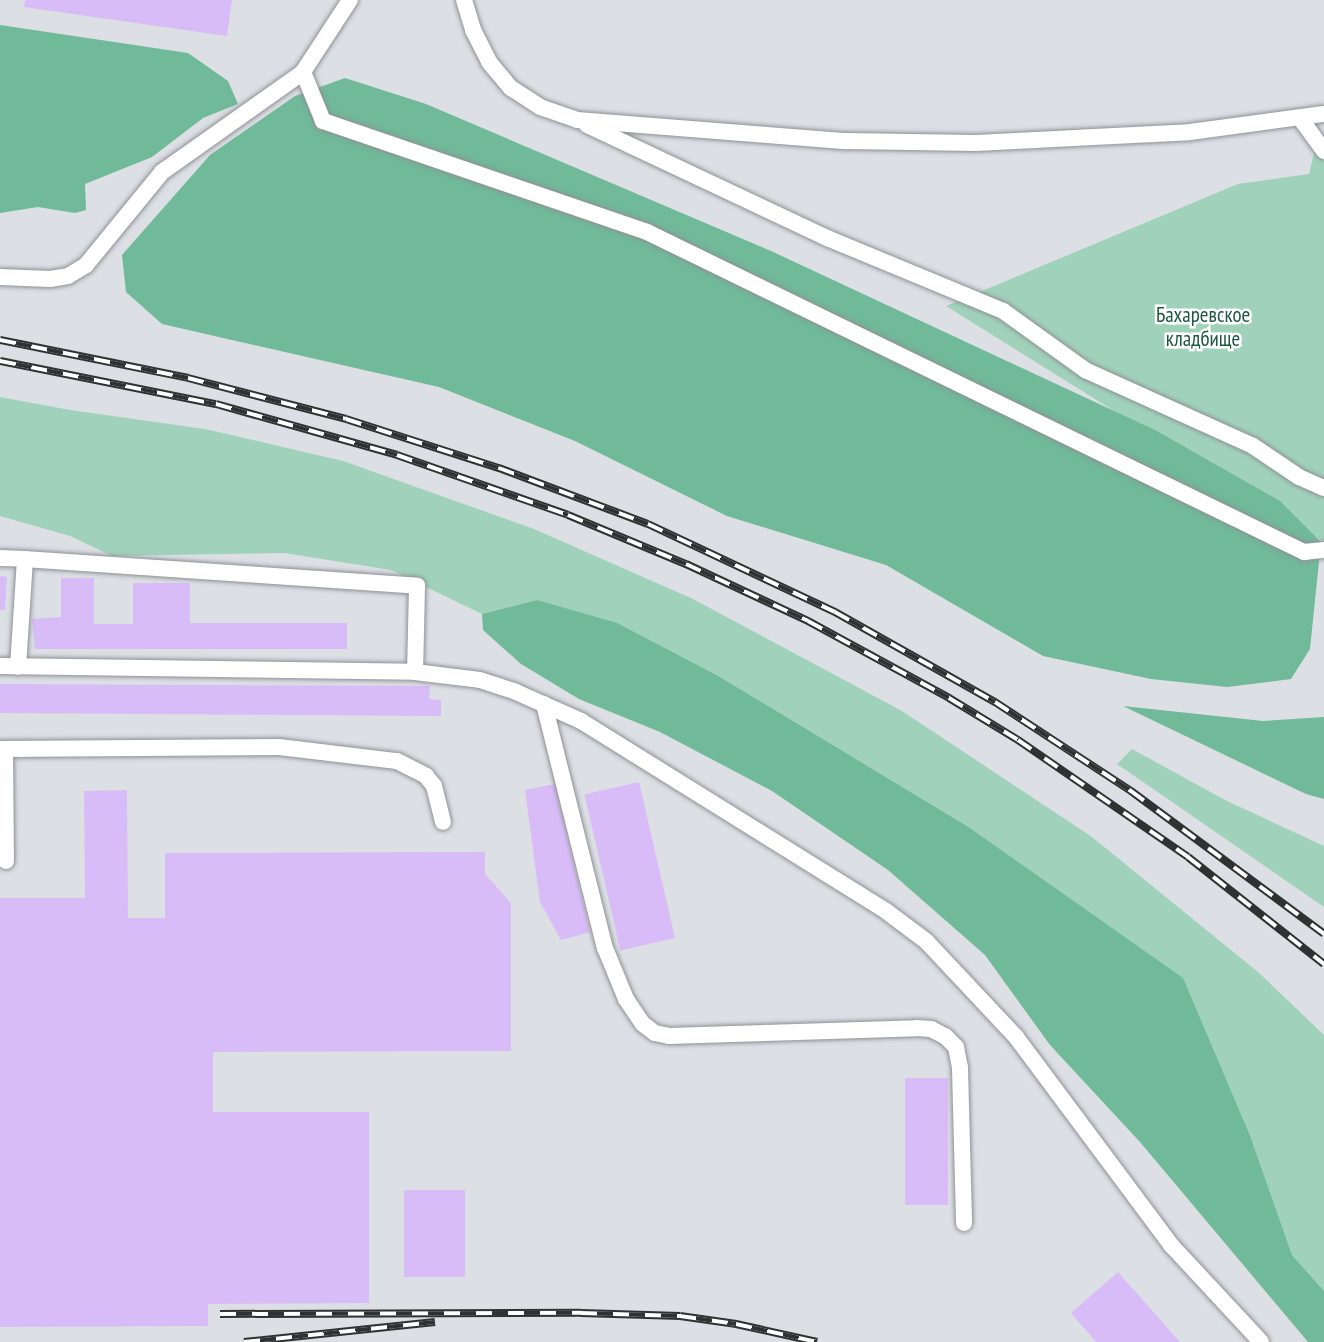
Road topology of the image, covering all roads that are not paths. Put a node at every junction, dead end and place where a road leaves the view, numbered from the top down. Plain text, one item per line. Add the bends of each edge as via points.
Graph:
1 (351, 0) edge
2 (464, 0) edge
3 (303, 72) junction
4 (1324, 114) edge
5 (1300, 118) junction
6 (577, 120) junction
7 (1324, 152) edge
8 (0, 277) edge
9 (1324, 488) edge
10 (1324, 550) edge
11 (0, 558) edge
12 (25, 559) junction
13 (0, 666) edge
14 (18, 667) junction
15 (415, 672) junction
16 (544, 704) junction
17 (3, 749) edge
18 (443, 822) dead end
19 (6, 860) dead end
20 (964, 1223) dead end
21 (1261, 1342) edge

1 - 3 lane
2 - 6 lane via 489,62 511,88 541,107
3 - 8 lane via 162,172 86,265 68,276 50,279
3 - 10 lane via 323,121 647,232 1304,552
4 - 5 lane
5 - 6 lane via 1190,132 976,143 846,141
5 - 7 lane
6 - 9 lane via 827,238 1003,311 1085,370 1253,446
11 - 12 lane
12 - 14 lane
12 - 15 lane via 417,586
13 - 14 lane
14 - 15 lane
15 - 16 lane via 480,680
16 - 20 lane via 605,948 626,999 643,1024 669,1036 917,1028 945,1036 956,1047 960,1068
16 - 21 lane via 616,741 886,911 926,941 1016,1037 1171,1245
17 - 18 lane via 279,747 397,761 426,776 434,786
17 - 19 lane

